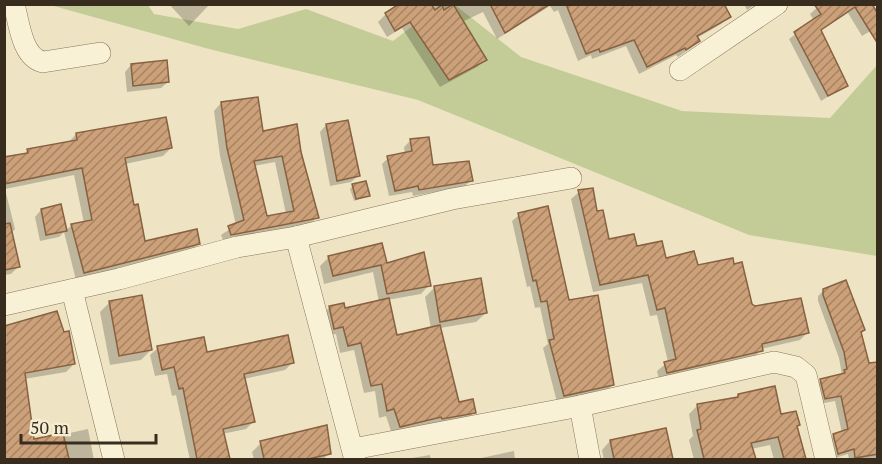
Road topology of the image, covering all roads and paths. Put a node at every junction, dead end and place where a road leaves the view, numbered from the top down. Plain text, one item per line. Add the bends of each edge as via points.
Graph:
1 (14, 4) edge
2 (777, 4) edge
3 (100, 53) dead end
4 (680, 70) dead end
5 (571, 178) dead end
6 (296, 237) junction
7 (72, 290) junction
8 (4, 305) edge
9 (580, 406) junction
10 (354, 454) edge
11 (114, 459) edge
12 (590, 459) edge
13 (826, 459) edge

1 - 3 street via 27,49 34,59 43,62
2 - 4 street
5 - 6 street via 452,199
6 - 7 street via 237,247
6 - 10 street
7 - 8 street
7 - 11 street
9 - 10 street
9 - 12 street
9 - 13 street via 754,365 785,363 806,375

